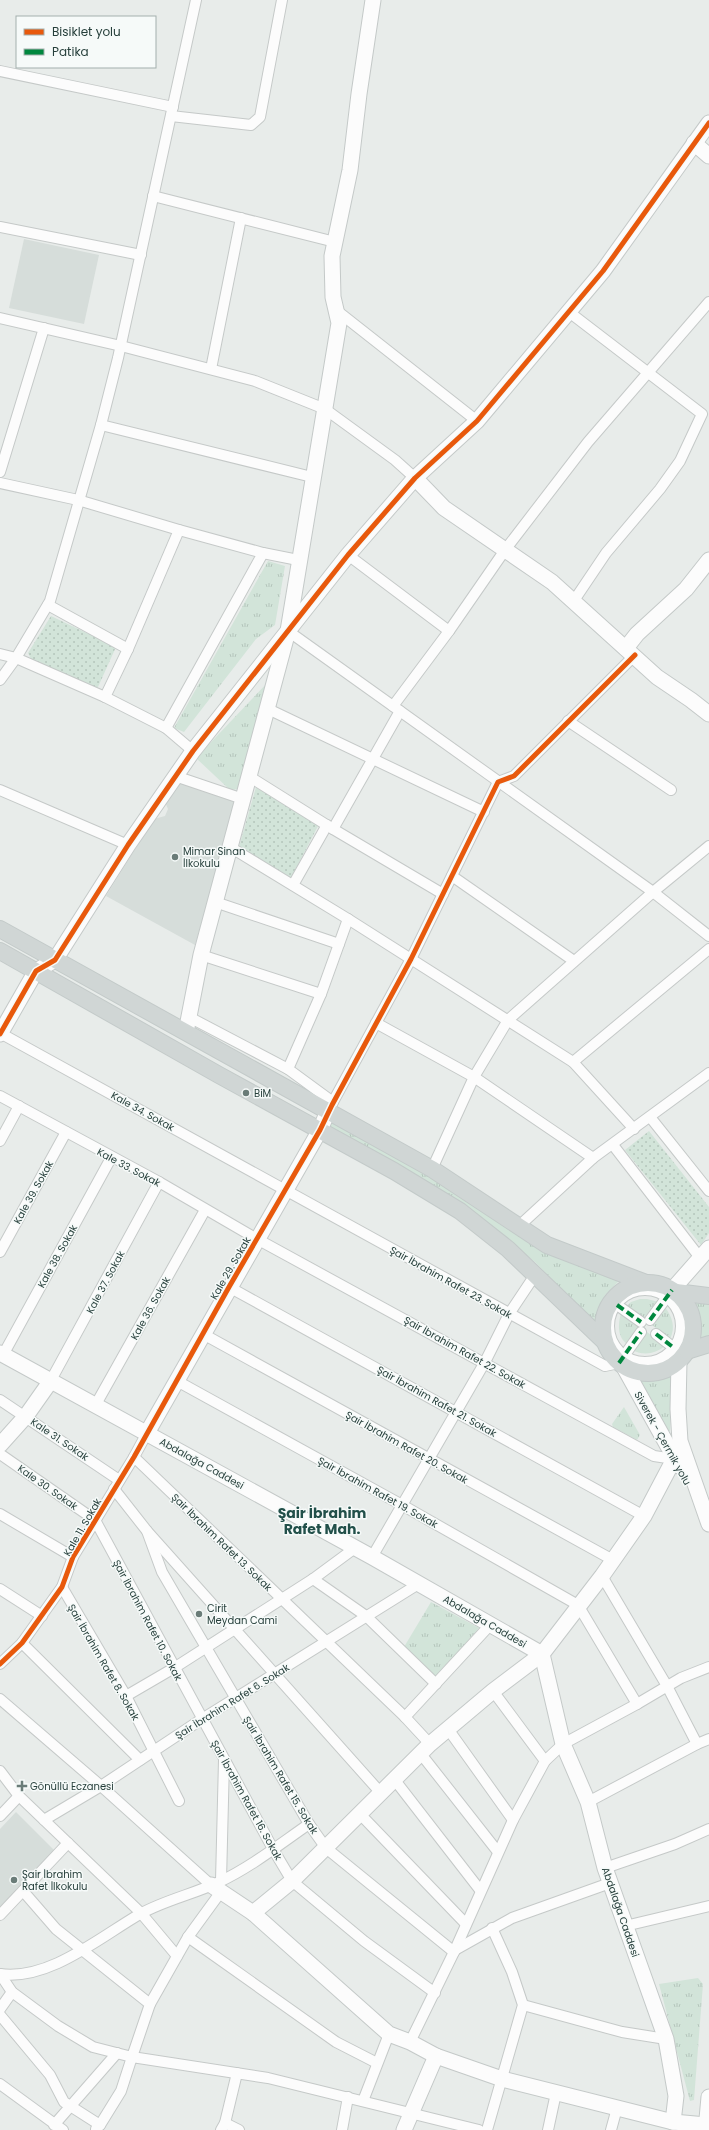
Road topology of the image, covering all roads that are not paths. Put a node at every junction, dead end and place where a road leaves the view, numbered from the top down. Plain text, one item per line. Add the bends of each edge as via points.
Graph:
1 (196, 0) edge
2 (282, 0) edge
3 (373, 0) edge
4 (0, 72) edge
5 (172, 112) junction
6 (709, 123) edge
7 (694, 143) junction
8 (709, 156) edge
9 (153, 196) junction
10 (242, 218) junction
11 (0, 227) edge
12 (335, 242) junction
13 (140, 255) junction
14 (709, 302) edge
15 (336, 310) junction
16 (569, 312) junction
17 (0, 318) edge
18 (44, 328) junction
19 (121, 346) junction
20 (211, 369) junction
21 (647, 372) junction
22 (325, 409) junction
23 (477, 421) junction
24 (101, 425) junction
25 (0, 472) edge
26 (312, 477) junction
27 (415, 478) junction
28 (0, 483) edge
29 (78, 500) junction
30 (179, 530) junction
31 (505, 550) junction
32 (264, 553) junction
33 (348, 555) junction
34 (298, 560) junction
35 (709, 560) edge
36 (574, 602) junction
37 (48, 605) junction
38 (288, 631) junction
39 (449, 631) junction
40 (128, 649) junction
41 (630, 652) junction
42 (0, 654) edge
43 (16, 658) junction
44 (0, 680) edge
45 (105, 697) junction
46 (396, 709) junction
47 (268, 710) junction
48 (709, 714) edge
49 (568, 722) junction
50 (166, 728) junction
51 (193, 751) junction
52 (373, 759) junction
53 (175, 776) junction
54 (250, 777) junction
55 (498, 782) junction
56 (0, 790) edge
57 (671, 790) dead end
58 (243, 799) junction
59 (484, 812) junction
60 (330, 827) junction
61 (128, 845) junction
62 (709, 846) edge
63 (230, 847) junction
64 (452, 876) junction
65 (293, 885) junction
66 (653, 892) junction
67 (443, 894) junction
68 (214, 902) junction
69 (348, 919) junction
70 (0, 929) edge
71 (709, 936) edge
72 (339, 944) junction
73 (709, 949) edge
74 (0, 951) edge
75 (201, 954) junction
76 (411, 959) junction
77 (55, 960) junction
78 (574, 961) junction
79 (36, 970) junction
80 (322, 994) junction
81 (508, 1020) junction
82 (376, 1023) junction
83 (188, 1025) junction
84 (0, 1033) edge
85 (573, 1062) junction
86 (288, 1069) junction
87 (709, 1073) edge
88 (474, 1077) junction
89 (0, 1096) edge
90 (19, 1106) junction
91 (331, 1106) junction
92 (650, 1117) junction
93 (634, 1129) junction
94 (320, 1130) junction
95 (66, 1132) junction
96 (0, 1141) edge
97 (613, 1145) junction
98 (111, 1158) junction
99 (593, 1158) junction
100 (432, 1169) junction
101 (159, 1182) junction
102 (285, 1190) junction
103 (709, 1192) edge
104 (205, 1210) junction
105 (518, 1227) junction
106 (257, 1239) junction
107 (0, 1252) edge
108 (705, 1254) edge
109 (535, 1275) junction
110 (646, 1283) junction
111 (229, 1287) junction
112 (672, 1293) junction
113 (709, 1296) edge
114 (617, 1304) junction
115 (509, 1314) junction
116 (641, 1332) dead end
117 (203, 1334) junction
118 (656, 1334) dead end
119 (605, 1342) junction
120 (709, 1344) edge
121 (2, 1354) edge
122 (680, 1354) junction
123 (485, 1362) junction
124 (622, 1362) junction
125 (177, 1381) junction
126 (50, 1382) junction
127 (0, 1400) edge
128 (95, 1406) junction
129 (456, 1412) junction
130 (26, 1416) junction
131 (147, 1433) junction
132 (680, 1441) junction
133 (0, 1445) edge
134 (0, 1454) edge
135 (134, 1457) junction
136 (428, 1459) junction
137 (674, 1459) junction
138 (119, 1480) junction
139 (114, 1489) junction
140 (402, 1505) junction
141 (706, 1508) edge
142 (0, 1514) edge
143 (644, 1516) junction
144 (95, 1520) junction
145 (709, 1524) edge
146 (148, 1531) junction
147 (355, 1548) junction
148 (372, 1556) junction
149 (73, 1557) junction
150 (613, 1560) junction
151 (602, 1576) junction
152 (313, 1578) junction
153 (420, 1584) junction
154 (62, 1587) junction
155 (0, 1589) edge
156 (281, 1599) junction
157 (578, 1605) junction
158 (42, 1616) junction
159 (366, 1616) junction
160 (491, 1624) junction
161 (235, 1628) junction
162 (328, 1642) junction
163 (22, 1643) junction
164 (207, 1647) junction
165 (542, 1654) junction
166 (0, 1664) edge
167 (709, 1667) edge
168 (174, 1668) junction
169 (275, 1674) junction
170 (436, 1684) junction
171 (667, 1686) junction
172 (492, 1691) junction
173 (126, 1696) junction
174 (235, 1698) junction
175 (0, 1699) edge
176 (636, 1704) junction
177 (405, 1717) junction
178 (202, 1718) junction
179 (448, 1729) junction
180 (709, 1739) edge
181 (563, 1744) junction
182 (696, 1744) junction
183 (425, 1749) junction
184 (153, 1751) junction
185 (224, 1758) junction
186 (140, 1760) junction
187 (545, 1761) junction
188 (0, 1771) edge
189 (394, 1779) junction
190 (101, 1786) junction
191 (380, 1792) junction
192 (20, 1796) junction
193 (179, 1801) dead end
194 (588, 1802) junction
195 (360, 1814) junction
196 (0, 1816) edge
197 (44, 1820) junction
198 (513, 1820) junction
199 (309, 1824) junction
200 (709, 1829) edge
201 (68, 1843) junction
202 (326, 1848) junction
203 (273, 1849) junction
204 (498, 1852) junction
205 (605, 1868) junction
206 (292, 1881) junction
207 (610, 1883) junction
208 (217, 1887) junction
209 (480, 1890) junction
210 (23, 1891) junction
211 (709, 1906) edge
212 (142, 1913) junction
213 (252, 1913) junction
214 (0, 1915) edge
215 (466, 1924) junction
216 (625, 1926) junction
217 (492, 1928) junction
218 (188, 1937) junction
219 (84, 1950) junction
220 (454, 1951) junction
221 (177, 1956) junction
222 (0, 1974) edge
223 (12, 1992) junction
224 (435, 1993) junction
225 (150, 2004) junction
226 (523, 2005) junction
227 (0, 2009) edge
228 (0, 2015) edge
229 (389, 2034) junction
230 (666, 2039) junction
231 (410, 2042) junction
232 (117, 2053) junction
233 (436, 2056) junction
234 (132, 2057) junction
235 (377, 2063) junction
236 (237, 2073) junction
237 (502, 2079) junction
238 (0, 2084) edge
239 (556, 2093) junction
240 (348, 2097) junction
241 (709, 2097) edge
242 (363, 2101) junction
243 (70, 2105) junction
244 (617, 2108) junction
245 (411, 2113) junction
246 (673, 2122) junction
247 (223, 2126) edge
248 (58, 2127) edge
249 (98, 2127) edge
250 (707, 2127) edge
251 (239, 2130) edge
252 (342, 2130) edge
253 (404, 2130) edge
254 (479, 2130) edge
255 (487, 2130) edge
256 (548, 2130) edge
257 (611, 2130) edge

1 - 5 street
2 - 5 street via 260,117 256,122 251,125
3 - 12 street via 358,94 350,170
4 - 5 street
5 - 9 street
6 - 7 street
7 - 8 street
7 - 16 street via 603,271
9 - 10 street
9 - 13 street
10 - 12 street
10 - 20 street
11 - 13 street
12 - 15 street via 332,256 333,297
13 - 19 street
14 - 21 street
15 - 22 street via 339,323
15 - 23 street
16 - 21 street
16 - 23 street
17 - 18 street
18 - 19 street
18 - 25 street
19 - 20 street
19 - 24 street
20 - 22 street via 255,381
21 - 31 street via 588,442
21 - 36 street via 702,414 680,461 606,553
22 - 26 street
22 - 27 street via 395,460
23 - 27 street
24 - 26 street
24 - 29 street
26 - 34 street
27 - 31 street via 444,508
27 - 33 street
28 - 29 street
29 - 30 street
29 - 37 street
30 - 32 street
30 - 40 street
31 - 36 street via 552,582
31 - 39 street
32 - 34 street
32 - 50 street
33 - 38 street
33 - 39 street
34 - 38 street
35 - 41 street via 686,589 637,634
36 - 41 street
37 - 40 street
37 - 43 street
38 - 46 street
38 - 47 street
38 - 51 street
39 - 46 street
40 - 45 street
41 - 48 street via 657,677
41 - 49 street
42 - 43 street
43 - 44 street
43 - 45 street
45 - 50 street
46 - 52 street
46 - 55 street
47 - 52 street
47 - 54 street
49 - 55 street via 514,776
49 - 57 street
50 - 51 street
51 - 53 street
52 - 59 street
52 - 60 street
53 - 58 street
53 - 61 street
54 - 58 street
54 - 60 street
55 - 59 street
55 - 66 street
56 - 61 street
58 - 63 street
59 - 64 street
60 - 65 street
60 - 67 street
61 - 77 street
62 - 66 street
63 - 65 street
63 - 68 street
64 - 67 street
64 - 78 street
65 - 69 street
66 - 71 street
66 - 78 street
67 - 76 street
68 - 72 street
68 - 75 street
69 - 72 street
69 - 76 street
70 - 77 main road
72 - 80 street
73 - 85 street
74 - 79 main road
75 - 80 street
75 - 83 street
76 - 81 street
76 - 82 street
77 - 79 street
77 - 83 main road
78 - 81 street
79 - 84 street
79 - 94 main road
80 - 86 street
81 - 85 street
81 - 88 street
82 - 88 street
82 - 91 street
83 - 86 street
83 - 91 main road
84 - 102 street, Kale 34. Sokak
85 - 93 street
86 - 91 street
87 - 92 street
88 - 99 street
88 - 100 street
89 - 90 street, Kale 33. Sokak
90 - 95 street, Kale 33. Sokak
90 - 96 street
91 - 94 street, Kale 29. Sokak
91 - 100 main road
92 - 93 street
92 - 103 street
93 - 97 street
94 - 102 street, Kale 29. Sokak
94 - 109 main road via 460,1211 508,1249
95 - 98 street, Kale 33. Sokak
95 - 107 street, Kale 39. Sokak
97 - 99 street
97 - 108 street
98 - 101 street, Kale 33. Sokak
98 - 121 street, Kale 38. Sokak
99 - 105 street
100 - 105 main road
101 - 104 street, Kale 33. Sokak
101 - 126 street, Kale 37. Sokak
102 - 106 street, Kale 29. Sokak
102 - 115 street, Şair İbrahim Rafet 23. Sokak
104 - 106 street, Kale 33. Sokak
104 - 128 street, Kale 36. Sokak
105 - 110 main road via 547,1244
106 - 111 street, Kale 29. Sokak
106 - 123 street, Şair İbrahim Rafet 22. Sokak
108 - 112 street
109 - 115 street
109 - 119 main road
110 - 112 main road via 664,1286
110 - 119 main road via 624,1290 608,1307 603,1330
111 - 117 street, Kale 29. Sokak
111 - 129 street, Şair İbrahim Rafet 21. Sokak
112 - 113 main road
112 - 114 street via 638,1290
112 - 114 street via 645,1321
112 - 122 main road via 685,1302 691,1313 693,1333
114 - 124 street via 611,1313 610,1336
115 - 123 street
115 - 124 street, Şair İbrahim Rafet 23. Sokak via 605,1366
116 - 124 street
117 - 125 street, Kale 29. Sokak
117 - 136 street, Şair İbrahim Rafet 20. Sokak
118 - 122 street
119 - 124 main road via 610,1354
120 - 122 main road
121 - 126 street, Abdalağa Caddesi
122 - 124 main road via 664,1370 646,1373
122 - 132 street, Siverek - Çermik yolu
123 - 129 street
123 - 137 street, Şair İbrahim Rafet 22. Sokak via 654,1456
124 - 137 street, Siverek - Çermik yolu
125 - 131 street, Kale 29. Sokak
125 - 140 street, Şair İbrahim Rafet 19. Sokak
126 - 128 street, Abdalağa Caddesi
126 - 130 street
127 - 130 street, Kale 31. Sokak
128 - 131 street, Abdalağa Caddesi
129 - 136 street
129 - 143 street, Şair İbrahim Rafet 21. Sokak
130 - 133 street
130 - 138 street, Kale 31. Sokak
131 - 135 street, Kale 11. Sokak
131 - 147 street, Abdalağa Caddesi
132 - 137 street
132 - 141 street, Siverek - Çermik yolu
134 - 144 street, Kale 30. Sokak
135 - 138 street, Kale 11. Sokak
135 - 156 street, Şair İbrahim Rafet 13. Sokak
136 - 140 street
136 - 150 street, Şair İbrahim Rafet 20. Sokak
137 - 141 street, Siverek - Çermik yolu
137 - 143 street
138 - 139 street, Kale 11. Sokak
139 - 144 street, Kale 11. Sokak
139 - 146 street
140 - 148 street
140 - 157 street, Şair İbrahim Rafet 19. Sokak
141 - 145 street, Siverek - Çermik yolu
142 - 149 street
143 - 150 street
144 - 149 street, Kale 11. Sokak
144 - 168 street, Şair İbrahim Rafet 10. Sokak
146 - 161 street
146 - 164 street, Şair İbrahim Rafet 15. Sokak via 162,1572
147 - 148 street, Abdalağa Caddesi
147 - 152 street
148 - 153 street, Abdalağa Caddesi
149 - 154 street, Kale 11. Sokak
150 - 151 street
151 - 157 street
151 - 171 street
152 - 156 street
152 - 159 street
153 - 159 street, Şair İbrahim Rafet 6. Sokak
153 - 160 street, Abdalağa Caddesi
154 - 158 street, Kale 11. Sokak
154 - 173 street, Şair İbrahim Rafet 8. Sokak
155 - 158 street
156 - 161 street
156 - 162 street, Şair İbrahim Rafet 13. Sokak
157 - 165 street
157 - 176 street
158 - 163 street, Kale 11. Sokak
159 - 162 street, Şair İbrahim Rafet 6. Sokak
159 - 170 street
160 - 165 street, Abdalağa Caddesi
160 - 170 street
161 - 164 street
161 - 169 street
162 - 169 street, Şair İbrahim Rafet 6. Sokak
162 - 177 street, Şair İbrahim Rafet 13. Sokak
163 - 166 street, Kale 11. Sokak
163 - 186 street
164 - 168 street
164 - 174 street, Şair İbrahim Rafet 15. Sokak
165 - 172 street
165 - 181 street, Abdalağa Caddesi
167 - 171 street
168 - 173 street
168 - 178 street, Şair İbrahim Rafet 10. Sokak
169 - 174 street, Şair İbrahim Rafet 6. Sokak
169 - 191 street
170 - 177 street
171 - 176 street
171 - 182 street
172 - 179 street
172 - 187 street
173 - 184 street, Şair İbrahim Rafet 8. Sokak
174 - 178 street, Şair İbrahim Rafet 6. Sokak
174 - 199 street, Şair İbrahim Rafet 15. Sokak
175 - 190 street
176 - 181 street
177 - 183 street, Şair İbrahim Rafet 13. Sokak
178 - 184 street, Şair İbrahim Rafet 6. Sokak
178 - 185 street, Şair İbrahim Rafet 16. Sokak
179 - 183 street
179 - 198 street
180 - 182 street
181 - 187 street
181 - 194 street, Abdalağa Caddesi
182 - 194 street
183 - 189 street
183 - 204 street, Şair İbrahim Rafet 13. Sokak
184 - 186 street, Şair İbrahim Rafet 6. Sokak
184 - 193 street, Şair İbrahim Rafet 8. Sokak
185 - 203 street, Şair İbrahim Rafet 16. Sokak
185 - 208 street
186 - 190 street, Şair İbrahim Rafet 6. Sokak
187 - 198 street
188 - 192 street
189 - 191 street
189 - 209 street
190 - 197 street, Şair İbrahim Rafet 6. Sokak
190 - 208 street
191 - 195 street
192 - 196 street
192 - 197 street
194 - 205 street, Abdalağa Caddesi
195 - 202 street
195 - 215 street
197 - 201 street
198 - 204 street
199 - 202 street, Şair İbrahim Rafet 15. Sokak
199 - 203 street
200 - 205 street via 675,1844
201 - 210 street
201 - 212 street
202 - 206 street
202 - 220 street, Şair İbrahim Rafet 15. Sokak
203 - 206 street, Şair İbrahim Rafet 16. Sokak
203 - 208 street
204 - 209 street
205 - 207 street, Abdalağa Caddesi
206 - 213 street
206 - 224 street, Şair İbrahim Rafet 16. Sokak via 364,1941
207 - 216 street, Abdalağa Caddesi
207 - 217 street via 512,1918
208 - 212 street
208 - 213 street
208 - 218 street
209 - 215 street
210 - 214 street
210 - 219 street via 56,1929
211 - 216 street
212 - 219 street
212 - 221 street
213 - 229 street
215 - 220 street
216 - 230 street, Abdalağa Caddesi
217 - 220 street
217 - 226 street via 512,1972
218 - 221 street
218 - 235 street via 336,2042
219 - 222 street via 53,1965 13,1976
219 - 225 street
220 - 224 street
221 - 225 street
222 - 223 street
223 - 227 street
223 - 232 street via 58,2026 93,2046
224 - 231 street
225 - 234 street
226 - 230 street via 622,2032
226 - 237 street
228 - 243 street via 50,2075 64,2102
229 - 231 street
229 - 235 street
230 - 246 street, Abdalağa Caddesi via 676,2096
231 - 233 street
232 - 234 street
232 - 243 street
233 - 237 street
233 - 245 street
234 - 236 street
234 - 249 street via 122,2091
235 - 242 street
236 - 240 street
236 - 247 street
237 - 239 street
237 - 255 street
238 - 248 street
239 - 244 street
239 - 256 street
240 - 242 street
240 - 252 street
241 - 250 street
242 - 245 street
243 - 248 street
243 - 249 street
244 - 246 street
244 - 257 street
245 - 253 street
245 - 254 street
246 - 250 street
247 - 251 street

